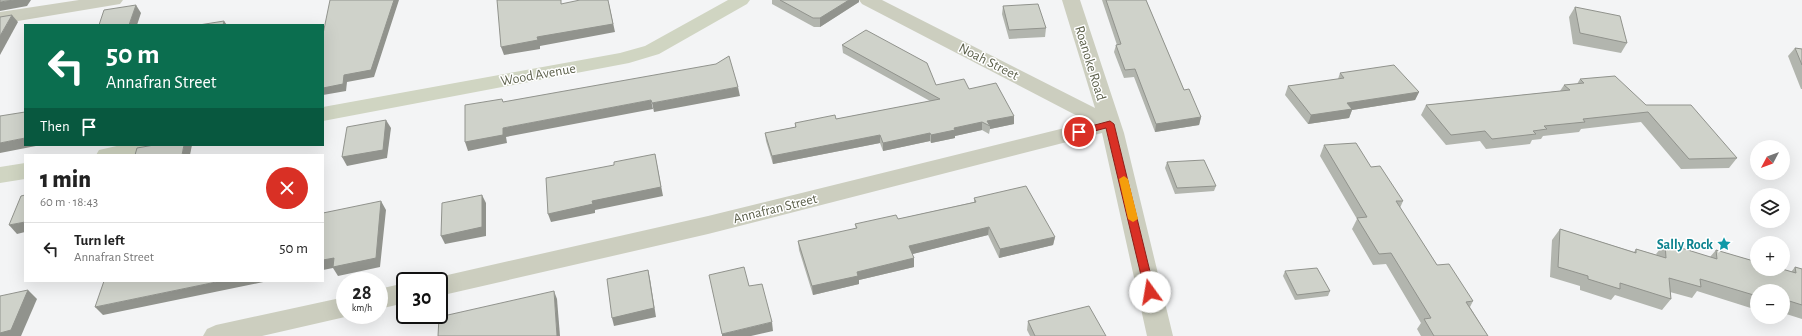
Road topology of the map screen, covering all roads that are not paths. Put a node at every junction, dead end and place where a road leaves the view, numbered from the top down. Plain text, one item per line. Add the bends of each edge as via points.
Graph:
1 (114, 0) edge
2 (741, 0) edge
3 (868, 0) edge
4 (1071, 0) edge
5 (0, 18) edge
6 (324, 114) edge
7 (1110, 124) junction
8 (155, 146) edge
9 (112, 154) edge
10 (24, 171) edge
11 (0, 175) edge
12 (448, 284) edge
13 (336, 309) edge
14 (216, 336) edge
15 (1160, 336) edge

1 - 5 street
2 - 6 main road, Wood Avenue via 652,50 622,59
3 - 7 street, Noah Street
4 - 7 street, Roanoke Road
7 - 12 street, Annafran Street via 708,225
7 - 15 street, Roanoke Road
8 - 9 main road
10 - 11 main road
13 - 14 street

